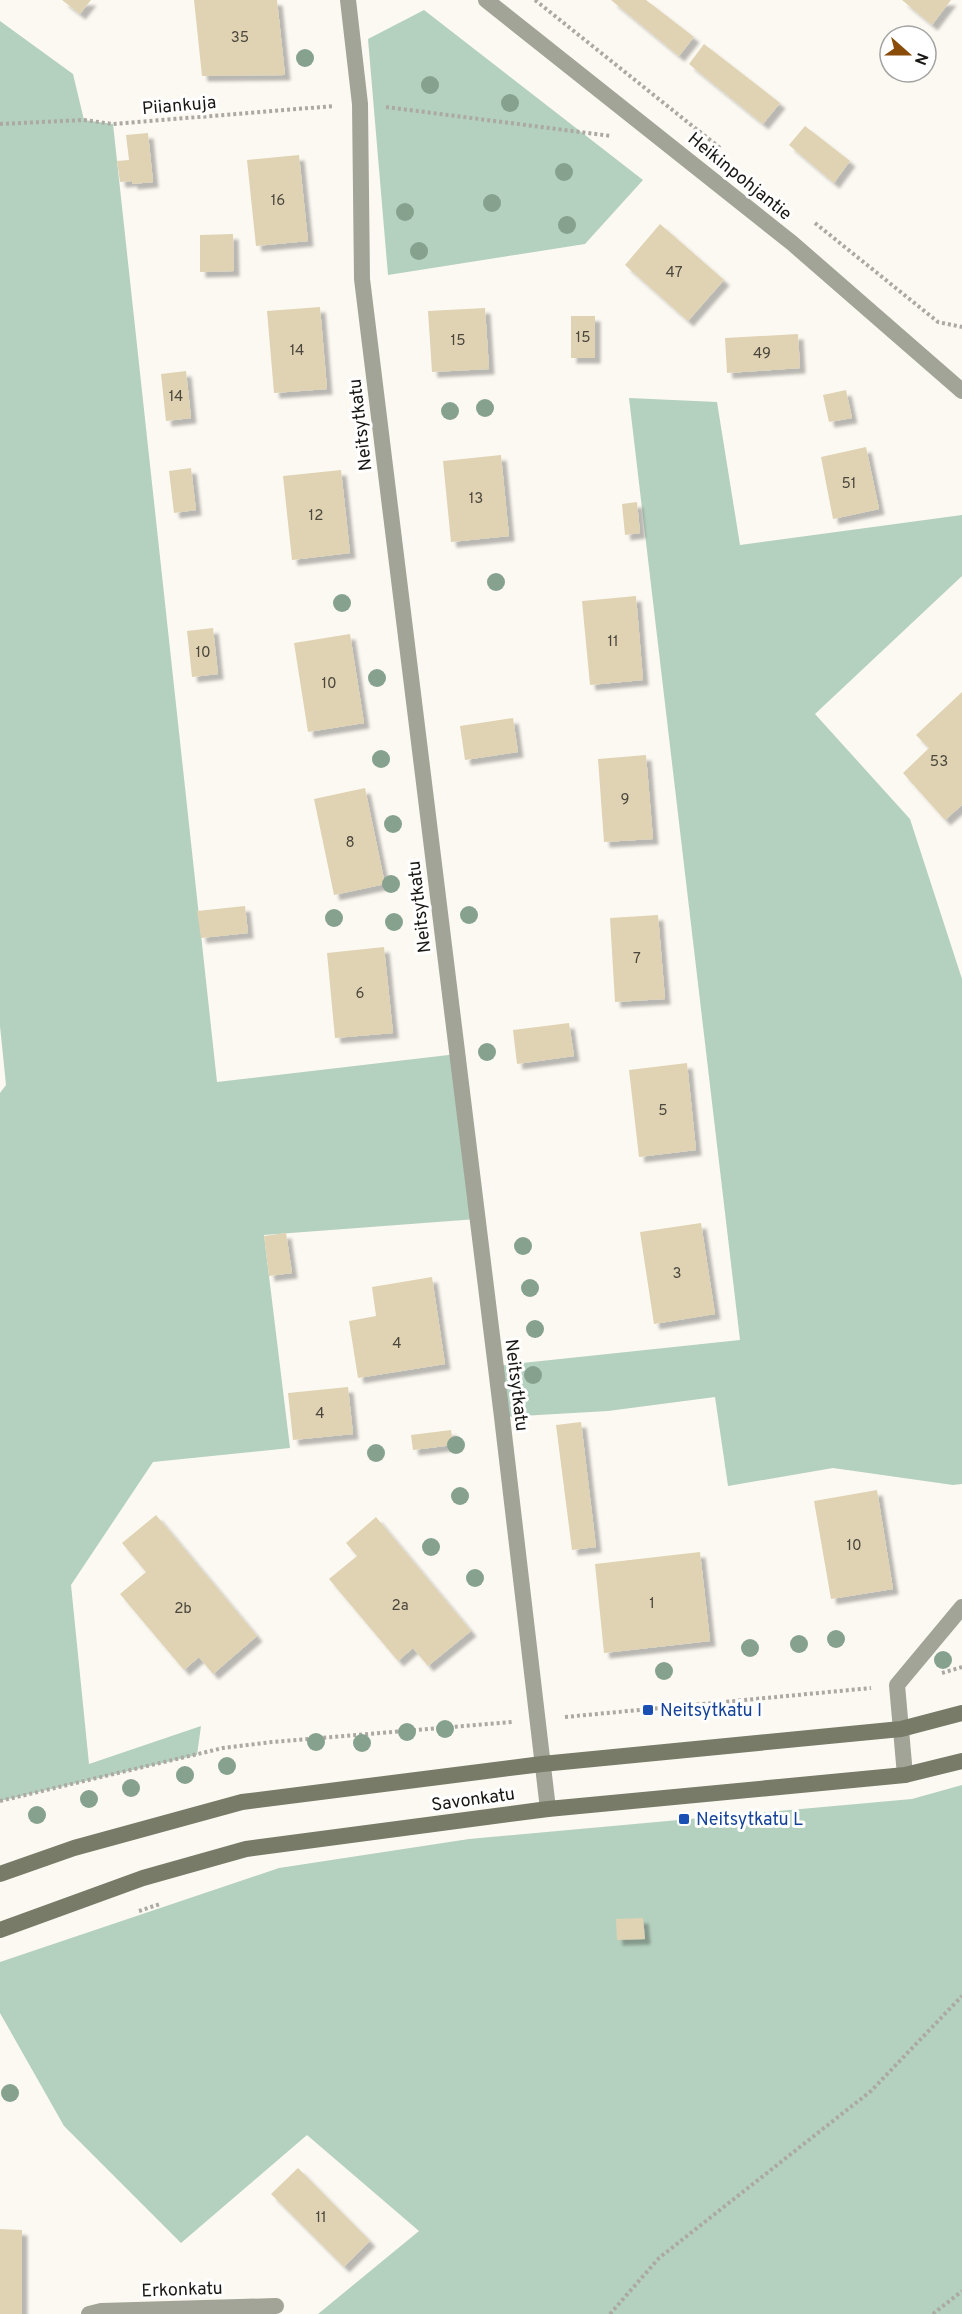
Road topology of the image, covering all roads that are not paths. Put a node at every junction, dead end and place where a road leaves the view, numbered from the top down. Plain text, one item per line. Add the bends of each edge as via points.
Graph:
1 (348, 0) edge
2 (486, 0) edge
3 (962, 391) edge
4 (962, 1607) edge
5 (962, 1713) edge
6 (901, 1729) junction
7 (962, 1761) edge
8 (542, 1764) junction
9 (905, 1775) junction
10 (548, 1809) junction
11 (0, 1874) edge
12 (0, 1930) edge
13 (276, 2306) dead end
14 (89, 2314) edge

1 - 8 street, Neitsytkatu via 360,104 362,279
2 - 3 street, Heikinpohjantie via 792,243
4 - 6 street via 897,1685
5 - 6 main road, Savonkatu
6 - 8 main road, Savonkatu
6 - 9 street
7 - 9 main road, Savonkatu
8 - 10 street, Neitsytkatu
8 - 11 main road, Savonkatu via 242,1802 74,1848
9 - 10 main road, Savonkatu
10 - 12 main road, Savonkatu via 246,1849 142,1878
13 - 14 street, Erkonkatu

